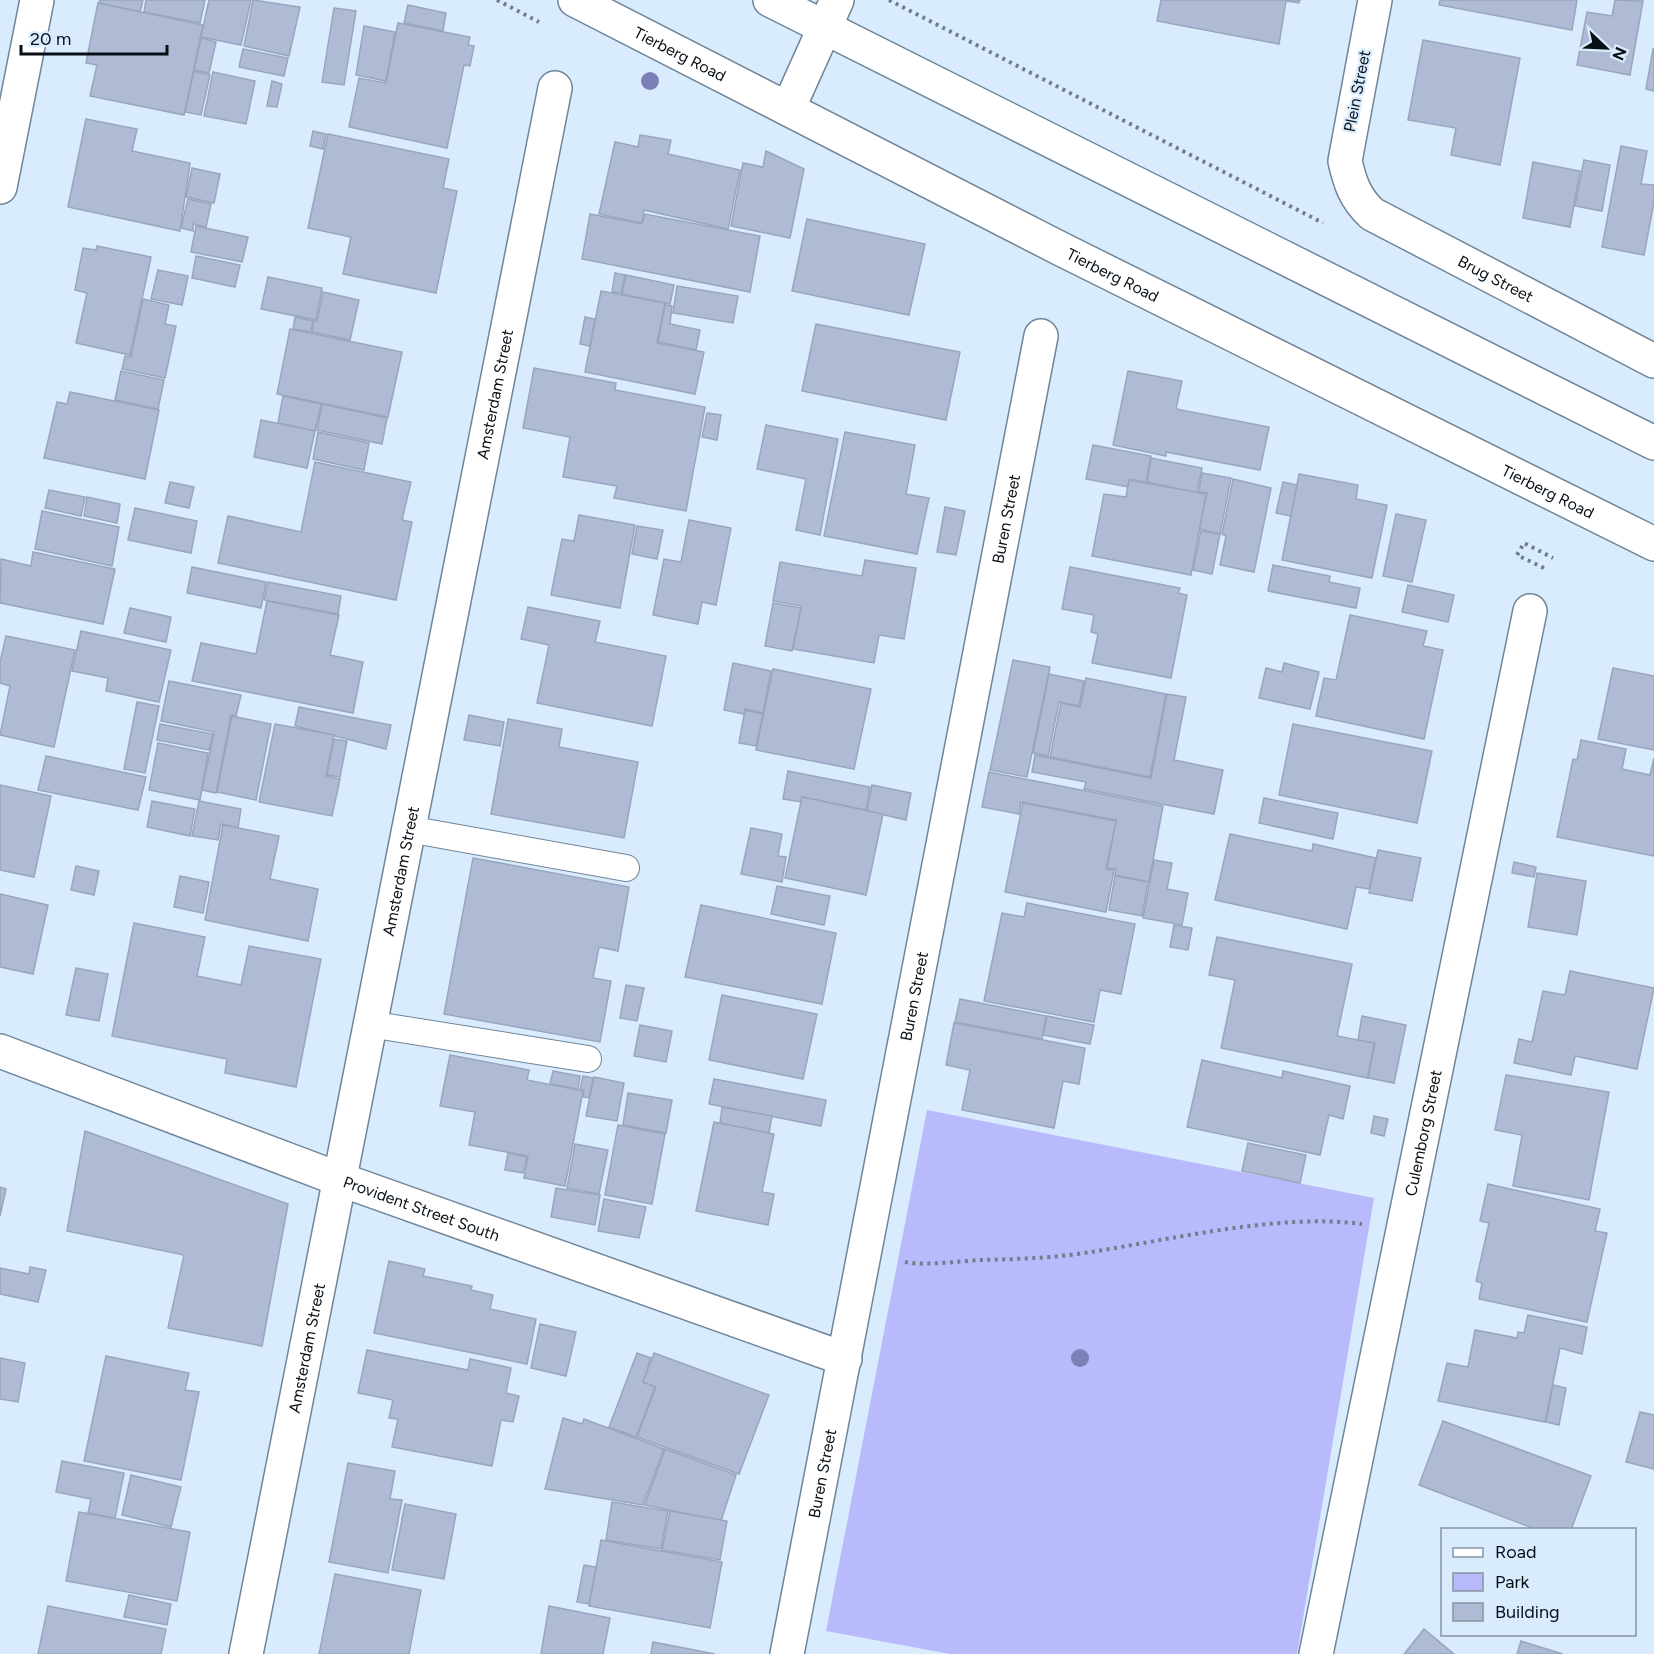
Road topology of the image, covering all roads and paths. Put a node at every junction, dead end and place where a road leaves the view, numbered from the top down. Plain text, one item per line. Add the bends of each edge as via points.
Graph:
1 (37, 0) edge
2 (575, 0) edge
3 (770, 0) edge
4 (889, 0) edge
5 (1375, 0) edge
6 (832, 14) edge
7 (555, 88) dead end
8 (788, 109) junction
9 (1350, 183) joint
10 (0, 187) edge
11 (1330, 226) dead end
12 (1041, 336) dead end
13 (1654, 361) edge
14 (1654, 443) edge
15 (1654, 544) edge
16 (1552, 558) dead end
17 (1544, 568) dead end
18 (1530, 611) dead end
19 (408, 829) junction
20 (626, 868) dead end
21 (369, 1024) junction
22 (0, 1051) edge
23 (588, 1059) dead end
24 (339, 1179) junction
25 (1372, 1225) dead end
26 (899, 1260) dead end
27 (845, 1359) junction
28 (246, 1654) edge
29 (787, 1654) edge
30 (1316, 1654) edge

1 - 10 street
2 - 8 street, Tierberg Road
3 - 6 street
4 - 11 path
5 - 9 street, Plein Street via 1348,136 1345,161
6 - 8 street
6 - 14 street via 1100,164
7 - 19 street, Amsterdam Street
8 - 15 street, Tierberg Road
9 - 13 street, Brug Street via 1359,202 1372,214
12 - 27 street, Buren Street
16 - 17 path via 1524,543 1517,555
18 - 30 street, Culemborg Street
19 - 20 lane
19 - 21 street, Amsterdam Street
21 - 23 lane
21 - 24 street, Amsterdam Street
22 - 24 street, Provident Street South
24 - 27 street, Provident Street South
24 - 28 street, Amsterdam Street
25 - 26 path via 1344,1221 1286,1223 1088,1253 908,1263
27 - 29 street, Buren Street

